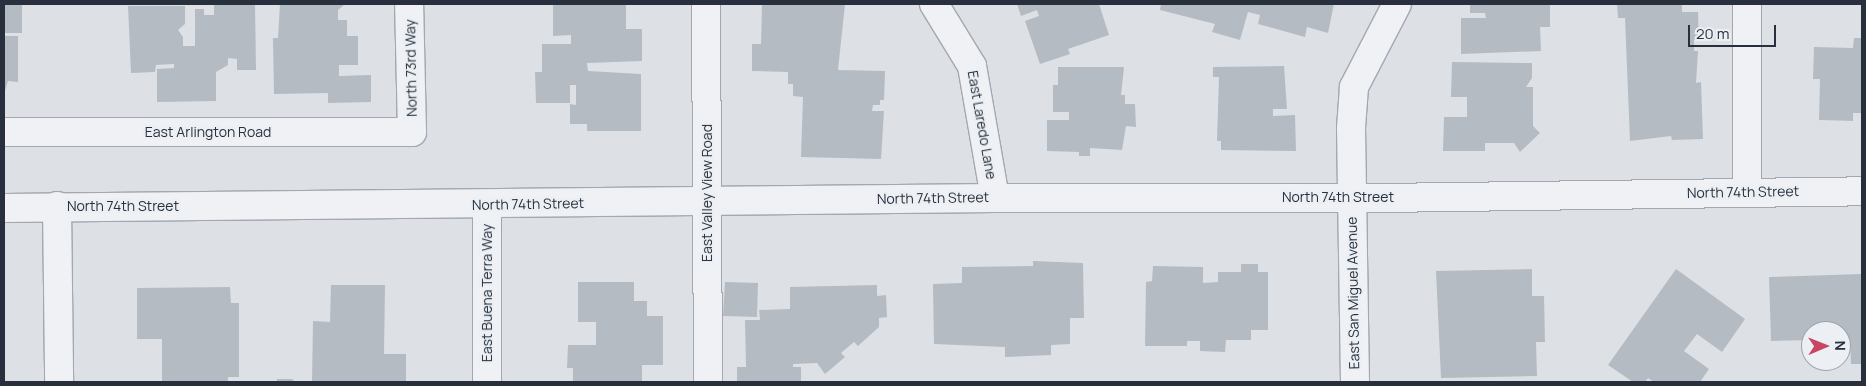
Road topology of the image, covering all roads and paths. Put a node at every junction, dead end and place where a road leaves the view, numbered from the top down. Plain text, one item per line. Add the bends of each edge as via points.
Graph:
1 (410, 4) edge
2 (706, 4) edge
3 (934, 4) edge
4 (1397, 4) edge
5 (1747, 4) edge
6 (4, 132) edge
7 (412, 132) joint
8 (1747, 191) junction
9 (1862, 191) edge
10 (995, 198) junction
11 (1352, 198) junction
12 (707, 201) junction
13 (487, 204) junction
14 (58, 206) junction
15 (4, 208) edge
16 (59, 382) edge
17 (487, 382) edge
18 (708, 382) edge
19 (1355, 382) edge

1 - 7 street, North 73rd Way
2 - 12 street, East Valley View Road
3 - 10 street, East Laredo Lane via 972,66
4 - 11 street, East San Miguel Avenue via 1354,87 1350,128
5 - 8 street
6 - 7 street, East Arlington Road
8 - 9 street, North 74th Street
8 - 11 street, North 74th Street
10 - 11 street, North 74th Street
10 - 12 street, North 74th Street
11 - 19 street, East San Miguel Avenue
12 - 13 street, North 74th Street
12 - 18 street, East Valley View Road
13 - 14 street, North 74th Street
13 - 17 street, East Buena Terra Way
14 - 15 street, North 74th Street
14 - 16 street

